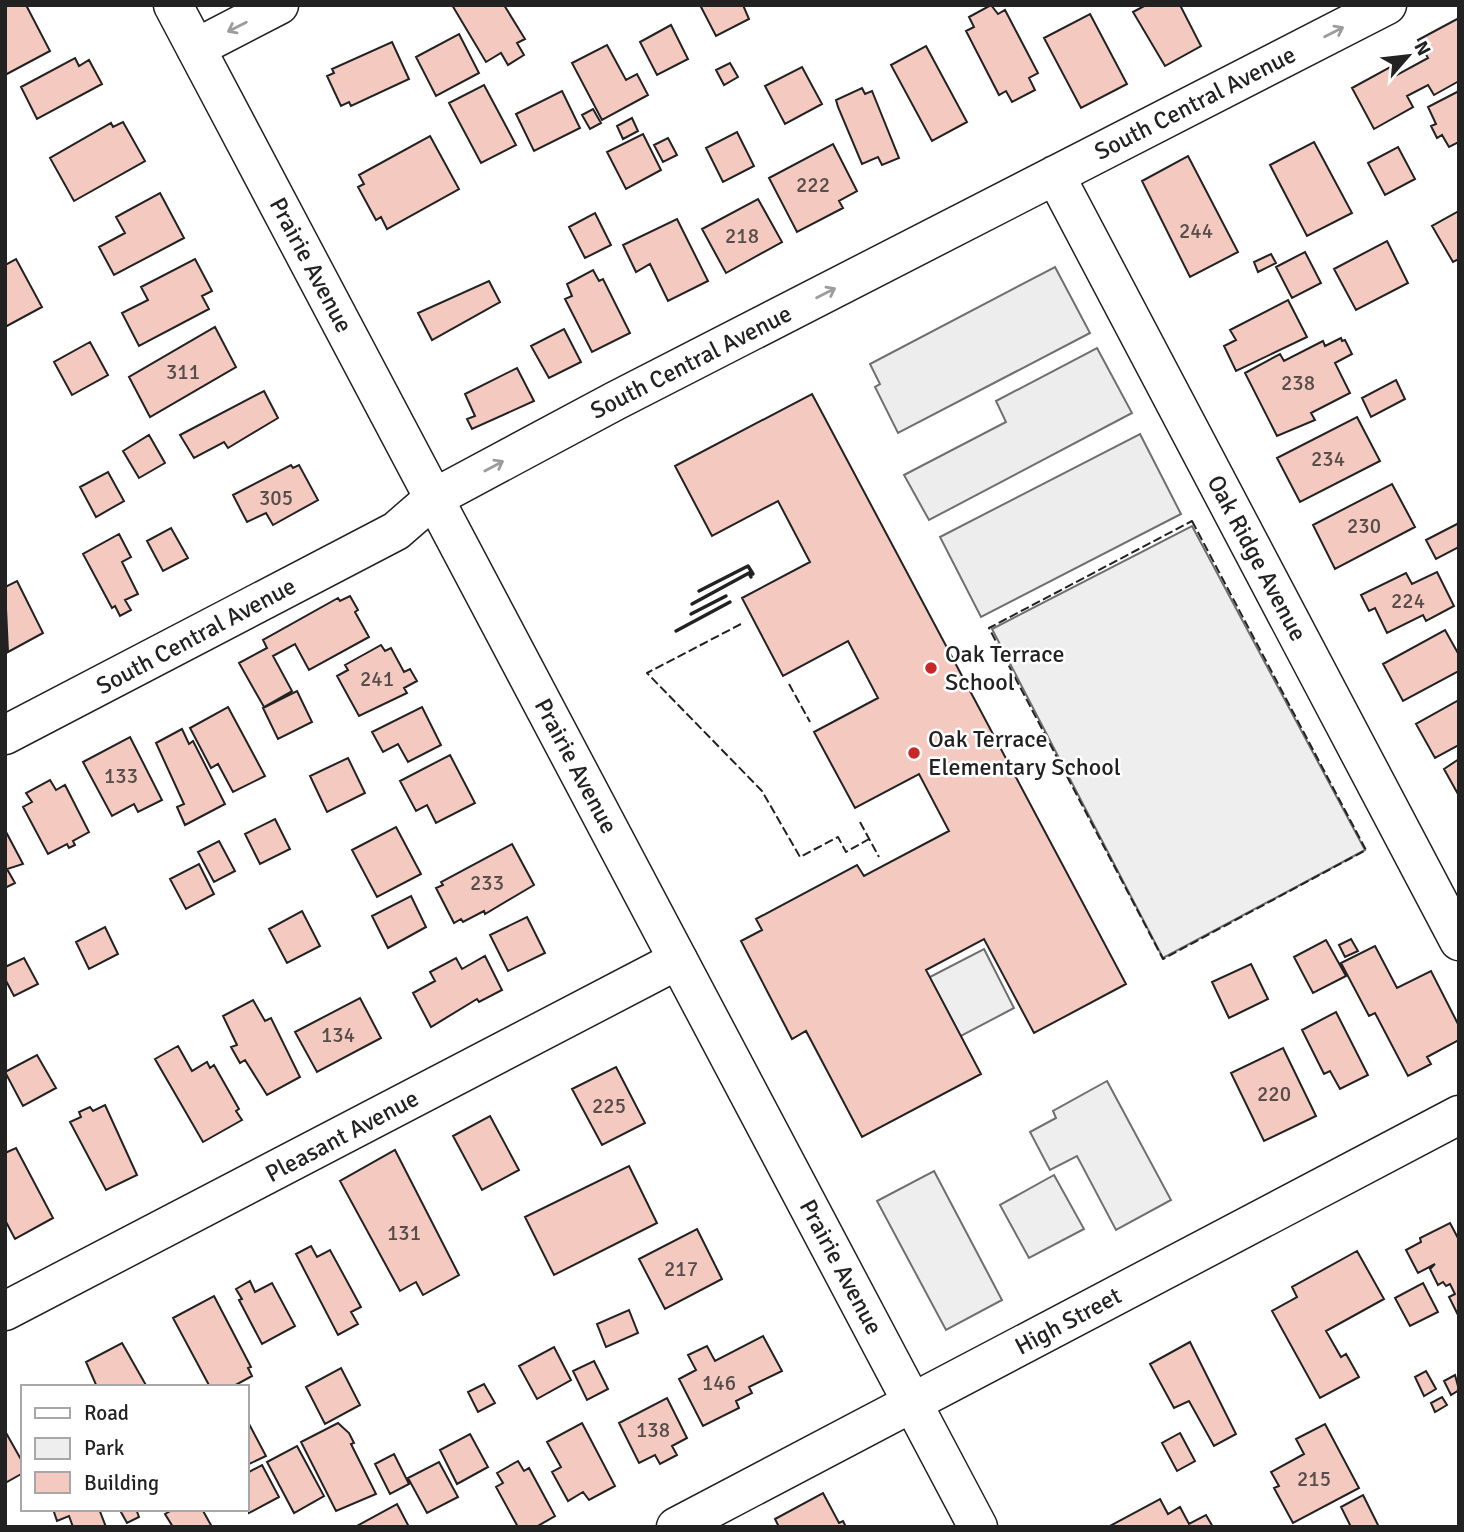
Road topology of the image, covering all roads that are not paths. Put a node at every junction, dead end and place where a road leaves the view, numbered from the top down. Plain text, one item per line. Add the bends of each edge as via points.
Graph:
1 (173, 5) edge
2 (279, 5) edge
3 (1387, 5) edge
4 (196, 48) junction
5 (1055, 175) junction
6 (434, 498) junction
7 (5, 735) edge
8 (1459, 941) edge
9 (678, 960) junction
10 (1459, 1115) edge
11 (5, 1311) edge
12 (913, 1403) junction
13 (676, 1527) edge
14 (978, 1527) edge

1 - 4 street, Prairie Avenue
2 -> 4 street
5 -> 3 street, South Central Avenue
4 - 6 street, Prairie Avenue
6 -> 5 street, South Central Avenue
5 - 8 street, Oak Ridge Avenue
6 - 7 street, South Central Avenue via 396,531
6 - 9 street, Prairie Avenue
9 - 11 street, Pleasant Avenue
9 - 12 street, Prairie Avenue
10 - 12 street, High Street
12 - 13 street, High Street
12 - 14 street, Prairie Avenue

